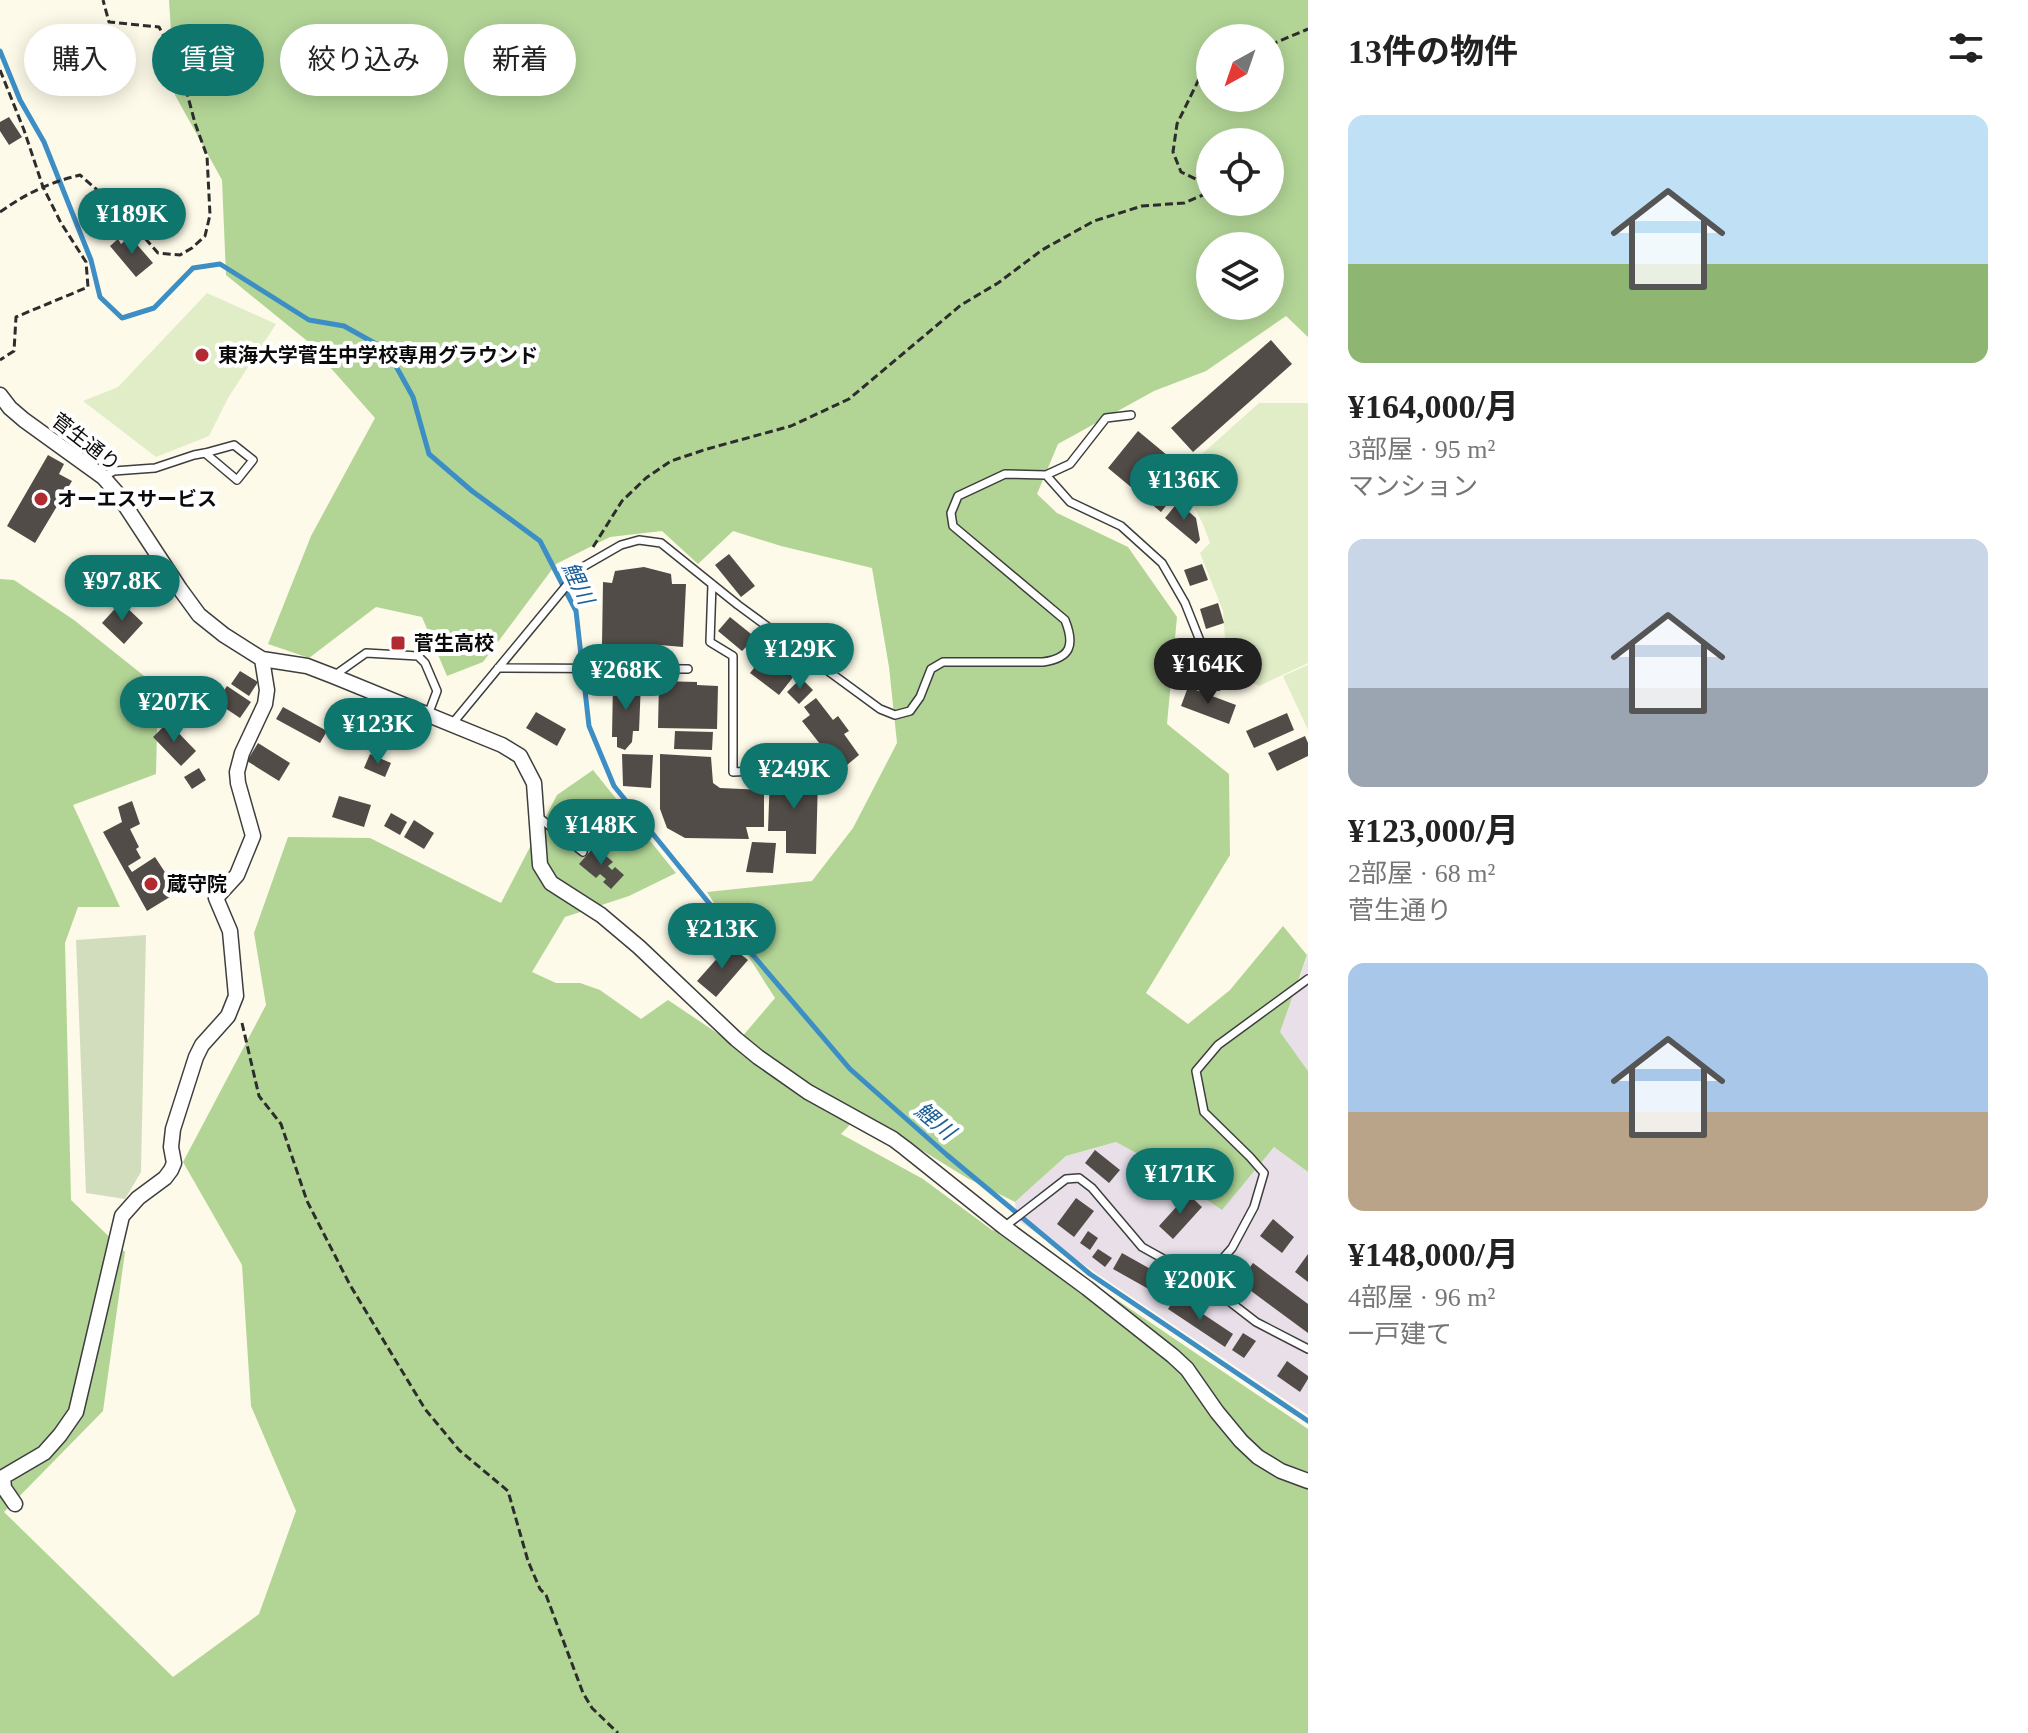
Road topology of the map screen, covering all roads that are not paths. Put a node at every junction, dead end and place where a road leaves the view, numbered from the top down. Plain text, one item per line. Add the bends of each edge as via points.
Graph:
1 (0, 395) edge
2 (1131, 415) dead end
3 (205, 453) junction
4 (1046, 475) junction
5 (103, 477) junction
6 (712, 584) junction
7 (262, 659) junction
8 (498, 668) junction
9 (688, 669) dead end
10 (333, 676) junction
11 (1218, 686) dead end
12 (428, 715) junction
13 (452, 724) junction
14 (755, 771) dead end
15 (535, 815) junction
16 (583, 852) dead end
17 (1308, 979) edge
18 (1008, 1225) junction
19 (1203, 1281) junction
20 (1308, 1349) edge
21 (1308, 1481) edge
22 (15, 1504) dead end

1 - 5 street, 菅生通り via 24,420
2 - 4 lane via 1106,418 1070,464
3 - 3 lane via 234,445 253,460 237,480
3 - 5 lane
4 - 6 lane via 1005,474 958,496 951,513 953,526 1065,620 1071,635 1068,651 1043,662 943,662 931,669 910,711 895,715 880,709
4 - 11 lane via 1070,502 1121,526 1162,563 1185,603
5 - 7 street, 菅生通り via 199,615
6 - 8 lane via 661,543 639,540 621,545 578,570
6 - 14 lane via 710,642 733,656 733,772
7 - 10 street, 菅生通り
7 - 22 street via 265,704 237,772 253,836 237,875 216,898 230,931 236,996 228,1016 196,1057 173,1129 171,1170 122,1216 76,1412 44,1453 3,1477
8 - 9 lane
8 - 13 lane
10 - 12 street, 菅生通り
10 - 12 lane via 366,653 418,656 437,691
12 - 13 street, 菅生通り
13 - 15 street, 菅生通り via 520,756 534,783
15 - 16 lane
15 - 18 street, 菅生通り via 540,865 551,883 601,915 758,1057 893,1139
17 - 19 lane via 1218,1045 1196,1071 1204,1112 1264,1173 1254,1207 1232,1248
18 - 19 lane via 1066,1179 1079,1178 1142,1247
18 - 21 street, 菅生通り via 1173,1356 1258,1457
19 - 20 lane via 1256,1322

